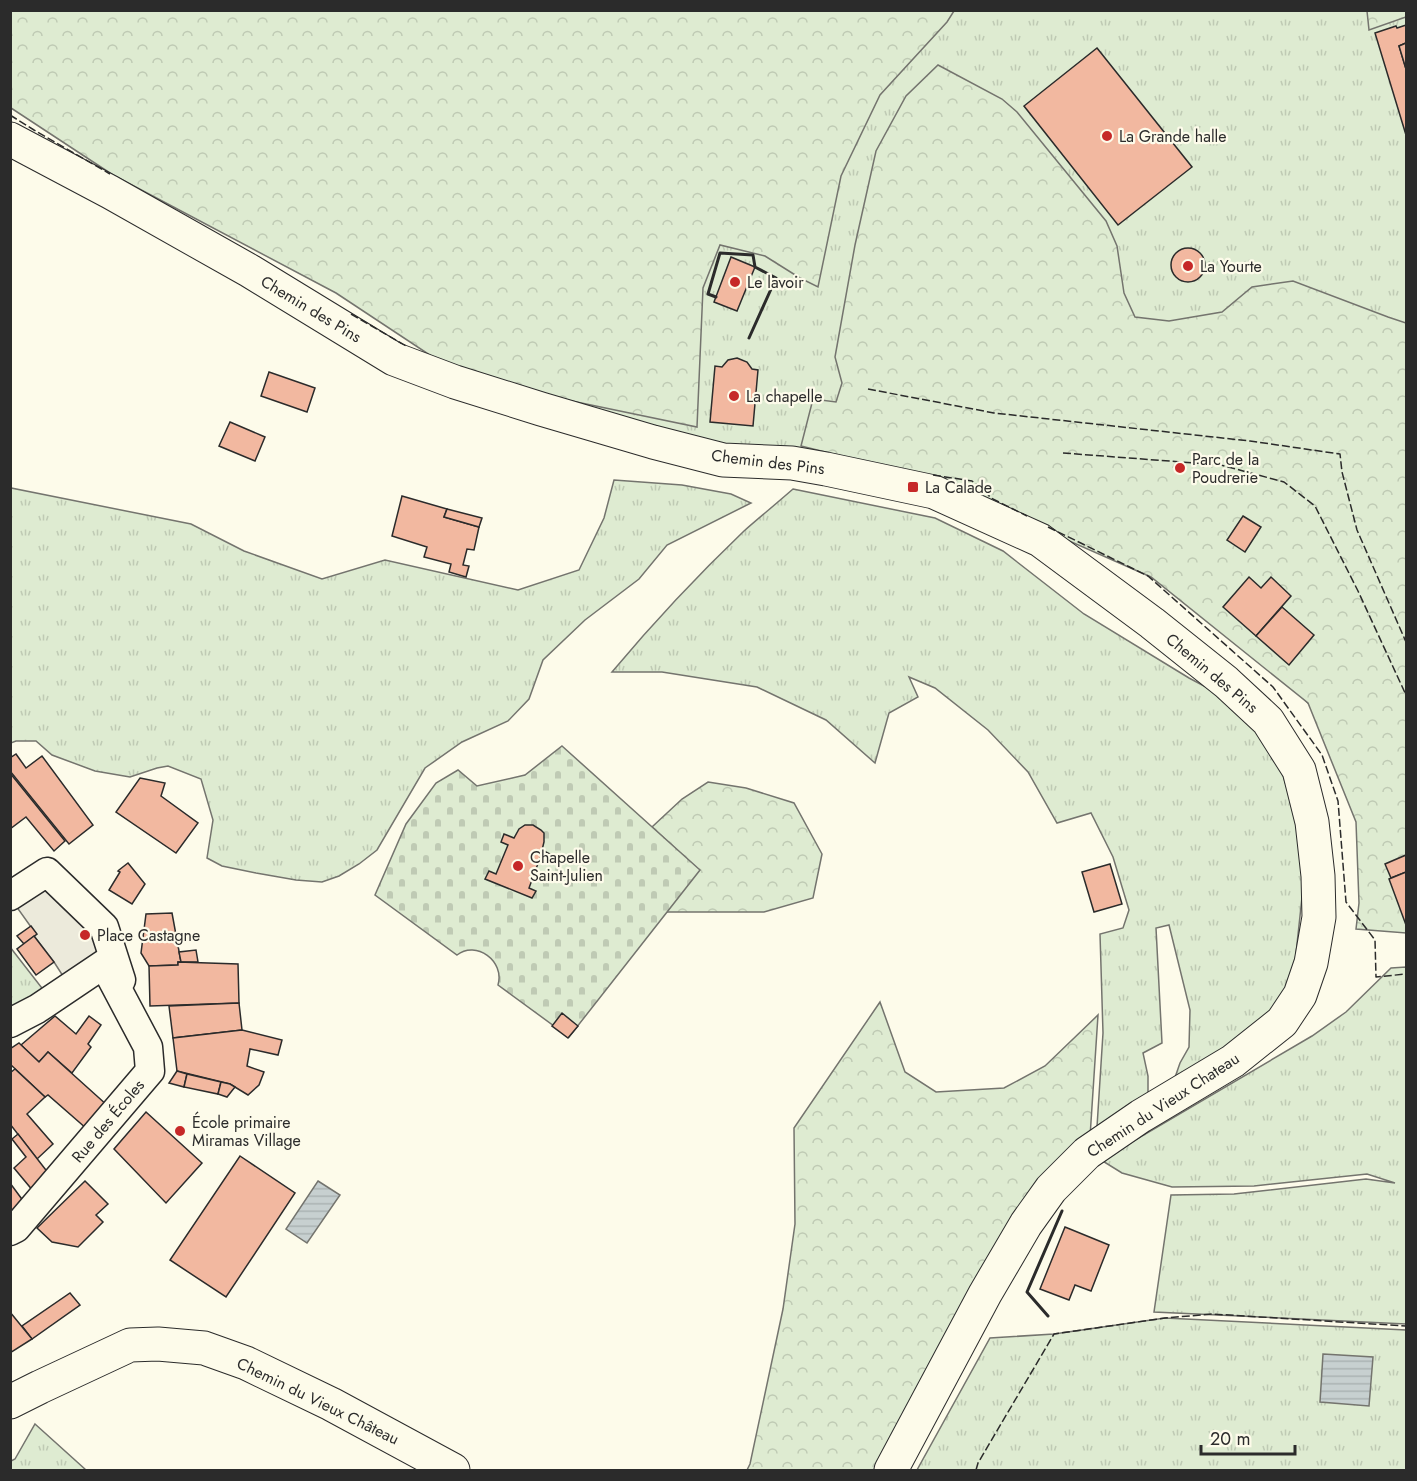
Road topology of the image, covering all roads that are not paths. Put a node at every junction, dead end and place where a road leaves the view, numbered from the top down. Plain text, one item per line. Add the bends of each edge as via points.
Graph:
1 (10, 139) edge
2 (15, 885) edge
3 (1311, 963) joint
4 (131, 1014) junction
5 (10, 1023) edge
6 (10, 1232) edge
7 (10, 1402) edge
8 (453, 1470) edge
9 (891, 1470) edge

1 - 3 street, Chemin des Pins via 240,266 394,359 541,409 723,460 792,463 934,492 1040,540 1161,630 1268,721 1299,770 1312,822 1319,917
2 - 4 street via 47,872 104,927
3 - 9 street, Chemin du Vieux Chateau via 1300,995 1282,1022 1233,1061 1087,1153 1051,1189 985,1294
4 - 5 street, Rue des Écoles via 104,964
4 - 6 street, Rue des Écoles via 148,1047 150,1071
7 - 8 street, Chemin du Vieux Château via 130,1345 204,1348 246,1363 331,1404

